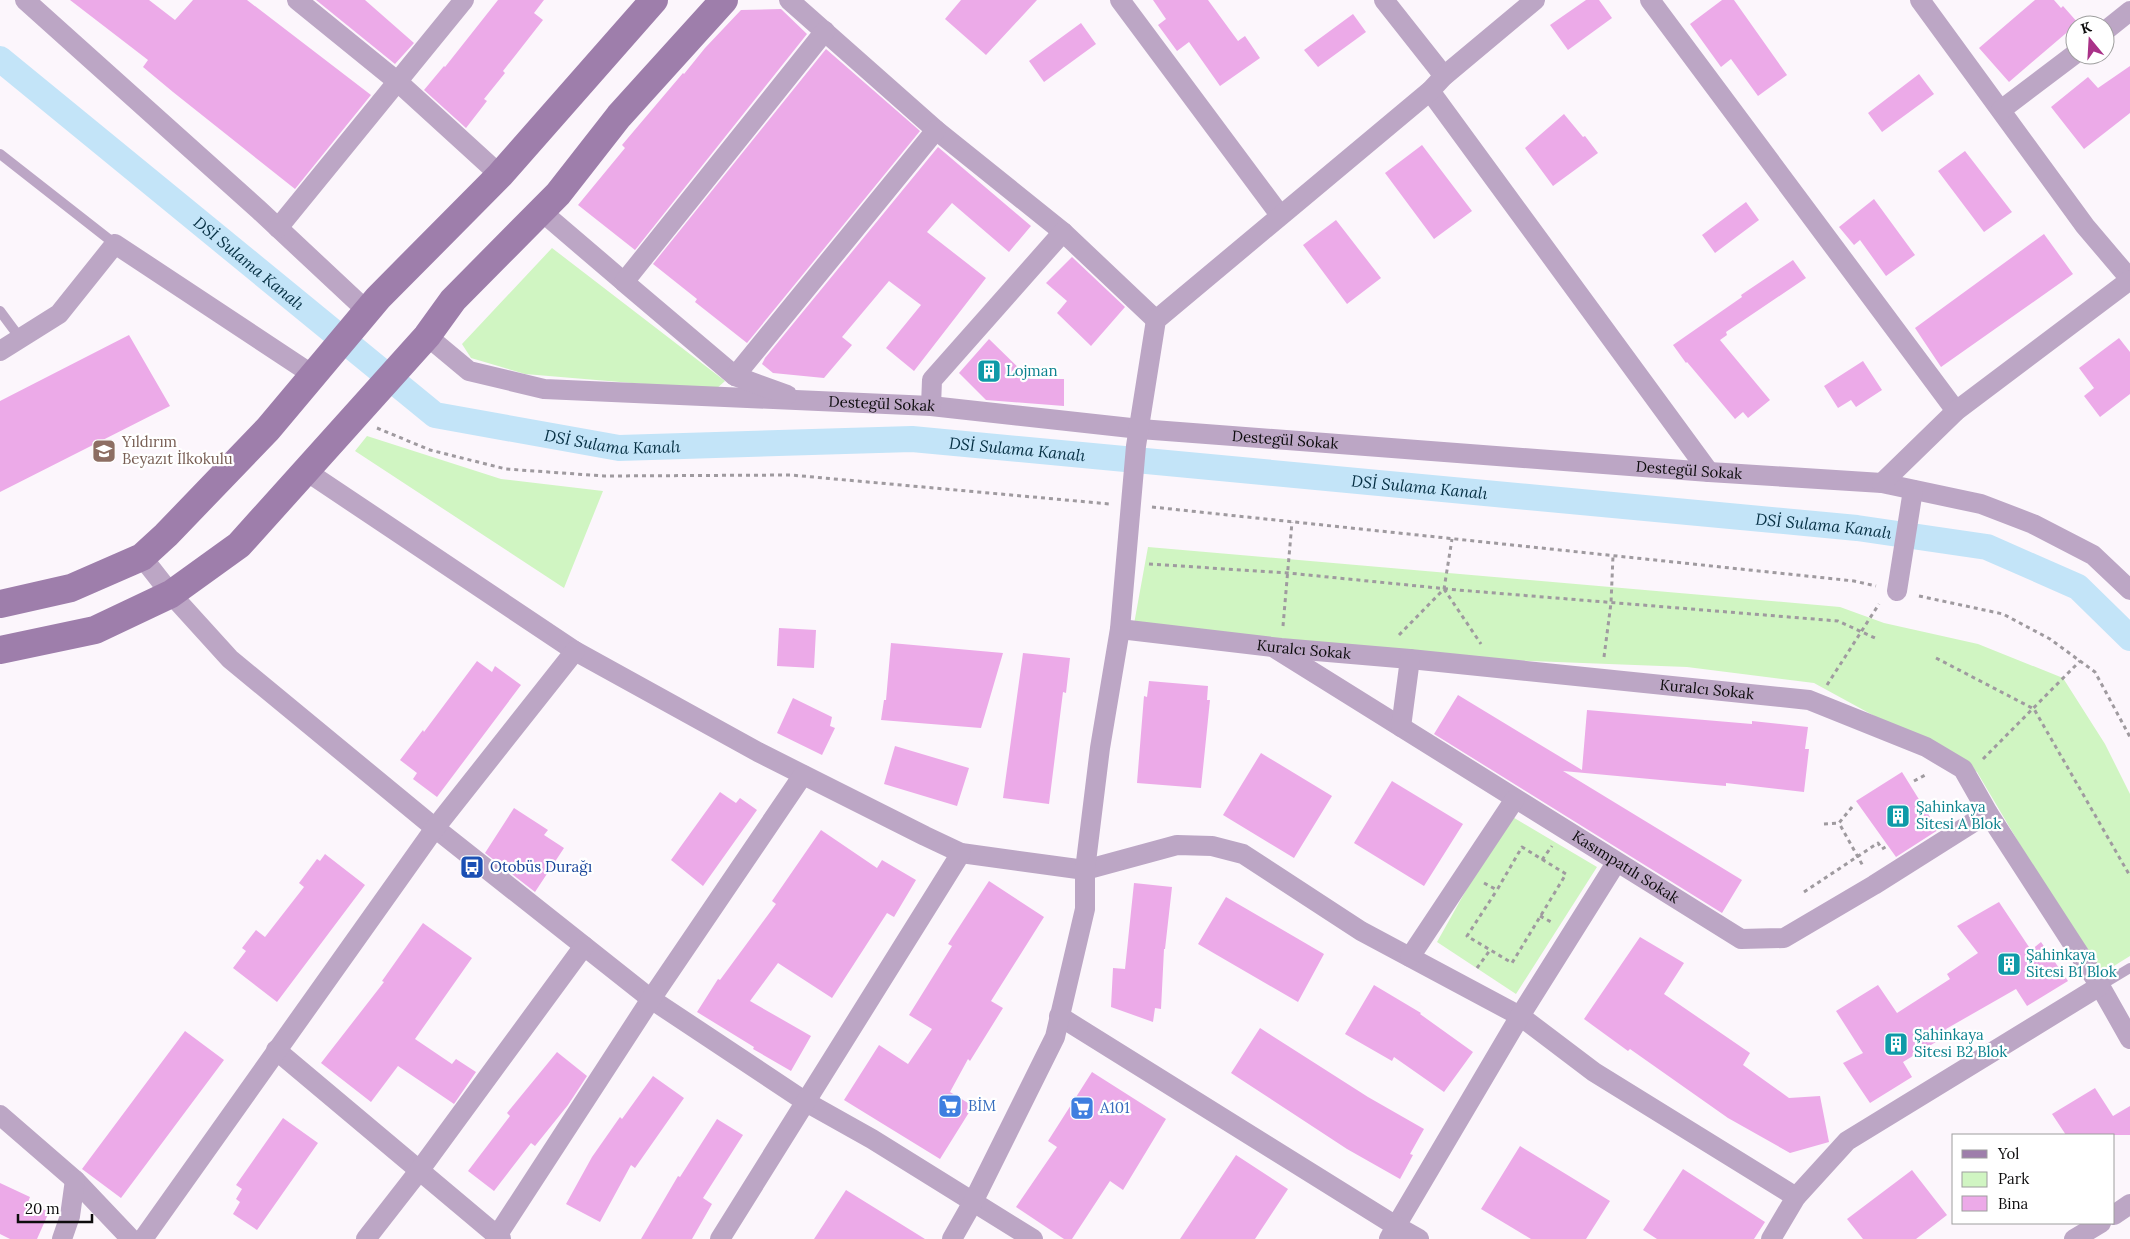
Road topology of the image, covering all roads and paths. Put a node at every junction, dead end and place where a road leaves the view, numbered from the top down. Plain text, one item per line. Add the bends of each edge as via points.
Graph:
1 (25, 0) edge
2 (297, 0) edge
3 (464, 0) edge
4 (654, 0) edge
5 (724, 0) edge
6 (789, 0) edge
7 (1120, 0) edge
8 (1384, 0) edge
9 (1535, 0) edge
10 (1650, 0) edge
11 (1920, 0) edge
12 (2130, 11) edge
13 (2115, 23) edge
14 (826, 31) junction
15 (2065, 62) edge
16 (1444, 76) junction
17 (398, 82) junction
18 (1430, 91) junction
19 (2001, 110) junction
20 (936, 130) junction
21 (0, 154) edge
22 (500, 175) junction
23 (541, 211) junction
24 (1280, 215) junction
25 (278, 228) junction
26 (1064, 232) junction
27 (115, 244) junction
28 (2130, 279) edge
29 (624, 282) junction
30 (0, 311) edge
31 (364, 314) junction
32 (1156, 320) junction
33 (427, 336) junction
34 (20, 338) junction
35 (0, 351) edge
36 (320, 366) junction
37 (735, 376) junction
38 (804, 402) junction
39 (931, 406) junction
40 (360, 411) junction
41 (1956, 412) junction
42 (1138, 437) junction
43 (306, 471) junction
44 (1709, 472) junction
45 (1882, 483) junction
46 (1913, 490) junction
47 (1131, 514) junction
48 (1292, 522) junction
49 (1452, 539) junction
50 (1613, 556) junction
51 (142, 557) junction
52 (1127, 562) junction
53 (1288, 573) junction
54 (1444, 589) junction
55 (1893, 590) junction
56 (2130, 590) edge
57 (171, 594) junction
58 (1611, 603) junction
59 (0, 604) edge
60 (1120, 629) junction
61 (1861, 631) junction
62 (1875, 638) dead end
63 (1276, 648) junction
64 (0, 650) edge
65 (575, 650) junction
66 (1379, 656) junction
67 (1936, 658) dead end
68 (1410, 659) junction
69 (2080, 661) junction
70 (1497, 668) junction
71 (1601, 679) junction
72 (1815, 703) junction
73 (2034, 709) junction
74 (1401, 727) junction
75 (2130, 737) edge
76 (804, 774) junction
77 (1967, 775) junction
78 (1515, 799) junction
79 (1852, 807) dead end
80 (1988, 813) junction
81 (1839, 823) junction
82 (1824, 824) dead end
83 (435, 828) junction
84 (1886, 846) dead end
85 (961, 853) junction
86 (1858, 855) junction
87 (1616, 863) junction
88 (1085, 870) junction
89 (1467, 872) junction
90 (2130, 876) edge
91 (1874, 885) junction
92 (1497, 890) junction
93 (1804, 892) dead end
94 (584, 946) junction
95 (1410, 957) junction
96 (2130, 968) edge
97 (2100, 986) junction
98 (651, 998) junction
99 (1059, 1016) junction
100 (1520, 1016) junction
101 (2130, 1039) edge
102 (276, 1050) junction
103 (806, 1102) junction
104 (0, 1116) edge
105 (419, 1171) junction
106 (75, 1180) junction
107 (1796, 1197) junction
108 (973, 1202) junction
109 (2130, 1204) edge
110 (2115, 1214) edge
111 (2099, 1224) edge
112 (1393, 1233) edge
113 (498, 1238) edge
114 (62, 1239) edge
115 (131, 1239) edge
116 (143, 1239) edge
117 (366, 1239) edge
118 (720, 1239) edge
119 (952, 1239) edge
120 (1033, 1239) edge
121 (1419, 1239) edge
122 (1770, 1239) edge
123 (2074, 1239) edge

1 - 25 street
2 - 17 street
3 - 17 street
4 - 22 main road
5 - 23 main road via 619,116
6 - 14 street
7 - 24 street
8 - 16 street
9 - 16 street
10 - 41 street
11 - 19 street
12 - 13 street
14 - 20 street
14 - 29 street
15 - 19 street
16 - 18 street
17 - 22 street
17 - 25 street
18 - 24 street
18 - 44 street
19 - 28 street via 2085,226
20 - 26 street
20 - 37 street
21 - 27 lane
22 - 31 main road
23 - 29 street
23 - 33 main road via 453,300
24 - 32 street
25 - 31 street
26 - 32 street
26 - 39 street via 932,380
27 - 34 street via 59,314
27 - 36 street
28 - 41 street
29 - 37 street
30 - 34 lane
31 - 36 main road
32 - 42 street
33 - 38 street, Destegül Sokak via 470,371 544,389
33 - 40 main road
34 - 35 street
36 - 51 main road via 268,430
37 - 38 street
38 - 39 street, Destegül Sokak
39 - 42 street, Destegül Sokak
40 - 43 main road
40 - 47 path via 430,450 506,469 604,476 791,475 1109,503
41 - 45 street
42 - 44 street, Destegül Sokak
42 - 47 street
43 - 57 main road via 239,545
43 - 65 street
44 - 45 street, Destegül Sokak
45 - 46 street, Destegül Sokak
46 - 55 street
46 - 56 street, Destegül Sokak via 1981,504 2033,524 2093,555
47 - 48 path via 1146,507
47 - 52 street
48 - 49 path
48 - 53 path
49 - 50 path
49 - 54 path
50 - 55 path via 1854,582
50 - 58 path
51 - 57 street
51 - 59 main road via 71,588
52 - 53 path
52 - 60 street
53 - 54 path
53 - 63 path
54 - 58 path
54 - 66 path
54 - 70 path
55 - 61 path
55 - 69 path via 2003,614 2050,639
57 - 64 main road via 95,630
57 - 83 street via 230,659
58 - 61 path via 1838,622
58 - 71 path
60 - 63 street, Kuralcı Sokak
60 - 88 street via 1100,748
61 - 62 path
61 - 72 path
63 - 66 street, Kuralcı Sokak
63 - 74 street, Kasımpatılı Sokak
65 - 76 street
65 - 83 street
66 - 68 street, Kuralcı Sokak
67 - 73 path
68 - 70 street, Kuralcı Sokak
68 - 74 street
69 - 73 path
69 - 75 path via 2094,672
70 - 71 street, Kuralcı Sokak
71 - 72 street, Kuralcı Sokak
72 - 77 street, Kuralcı Sokak via 1926,747 1964,769
73 - 77 path
73 - 90 path
74 - 78 street, Kasımpatılı Sokak
76 - 85 street
76 - 98 street
77 - 80 street, Kuralcı Sokak
78 - 87 street, Kasımpatılı Sokak
78 - 89 street
79 - 81 path
80 - 91 street, Kasımpatılı Sokak
80 - 97 street, Kuralcı Sokak
81 - 82 path
81 - 86 path
83 - 94 street
83 - 102 street
84 - 86 path via 1882,849 1878,842
85 - 88 street
85 - 103 street
86 - 91 path
86 - 93 path
87 - 91 street, Kasımpatılı Sokak via 1741,939 1784,938
87 - 100 street
88 - 95 street via 1177,845 1212,846 1243,854 1361,931
88 - 99 street via 1085,909
89 - 92 path
89 - 95 street
92 - 92 path via 1522,847 1566,874 1512,963 1467,936
94 - 98 street
94 - 105 street
95 - 100 street
96 - 97 lane
97 - 101 street, Kuralcı Sokak
97 - 107 street via 1847,1141
98 - 103 street
98 - 113 street
99 - 108 street via 1055,1037
99 - 112 street
100 - 107 street via 1594,1072
100 - 112 street
102 - 105 street
102 - 116 street
103 - 108 street
103 - 118 street
104 - 106 street
105 - 113 street
105 - 117 street
106 - 114 street via 70,1216
106 - 115 street
107 - 122 street
108 - 119 street
108 - 120 street
109 - 110 street
111 - 123 street
112 - 121 street

